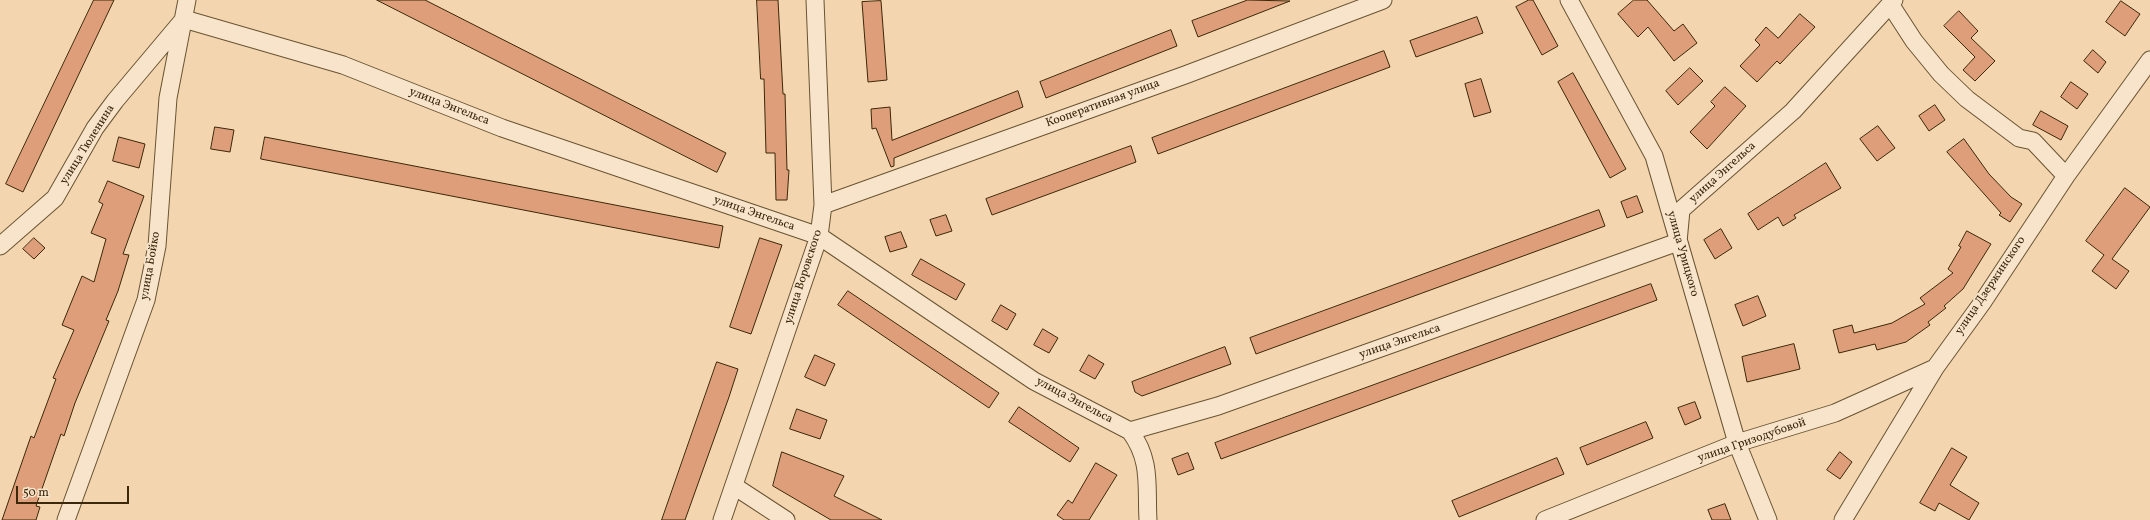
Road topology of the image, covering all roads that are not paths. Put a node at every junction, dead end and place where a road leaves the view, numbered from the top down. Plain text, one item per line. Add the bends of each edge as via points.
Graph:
1 (186, 0) edge
2 (815, 0) edge
3 (1383, 0) edge
4 (1569, 0) edge
5 (1892, 2) edge
6 (184, 19) junction
7 (2150, 60) edge
8 (2066, 176) junction
9 (823, 206) junction
10 (819, 236) junction
11 (1678, 242) junction
12 (0, 246) edge
13 (1934, 368) junction
14 (1130, 431) junction
15 (1738, 443) junction
16 (734, 486) junction
17 (66, 520) edge
18 (722, 520) edge
19 (786, 520) edge
20 (1148, 520) edge
21 (1545, 520) edge
22 (1768, 520) edge
23 (1843, 520) edge

1 - 6 street, улица Бойко
2 - 9 street, улица Воровского
3 - 9 street, Кооперативная улица via 1185,75
4 - 11 street, улица Урицкого via 1654,156
5 - 8 street via 1914,41 1941,74 1967,99 2019,138 2033,141
5 - 11 street, улица Энгельса via 1793,111 1681,210
6 - 10 street, улица Энгельса via 343,66 502,128
6 - 12 street, улица Тюленина via 114,101 95,128 55,198
6 - 17 street, улица Бойко via 168,98 157,246 146,300
7 - 8 street, улица Дзержинского
8 - 13 street, улица Дзержинского via 1982,303
9 - 10 street, улица Воровского
10 - 14 street, улица Энгельса via 1034,381
10 - 16 street, улица Воровского
11 - 14 street, улица Энгельса via 1218,406
11 - 15 street, улица Урицкого
13 - 15 street, улица Гризодубовой via 1835,413
13 - 23 street, улица Дзержинского
14 - 20 street via 1139,444 1146,462
15 - 21 street, улица Гризодубовой
15 - 22 street, улица Урицкого
16 - 18 street, улица Воровского
16 - 19 street

